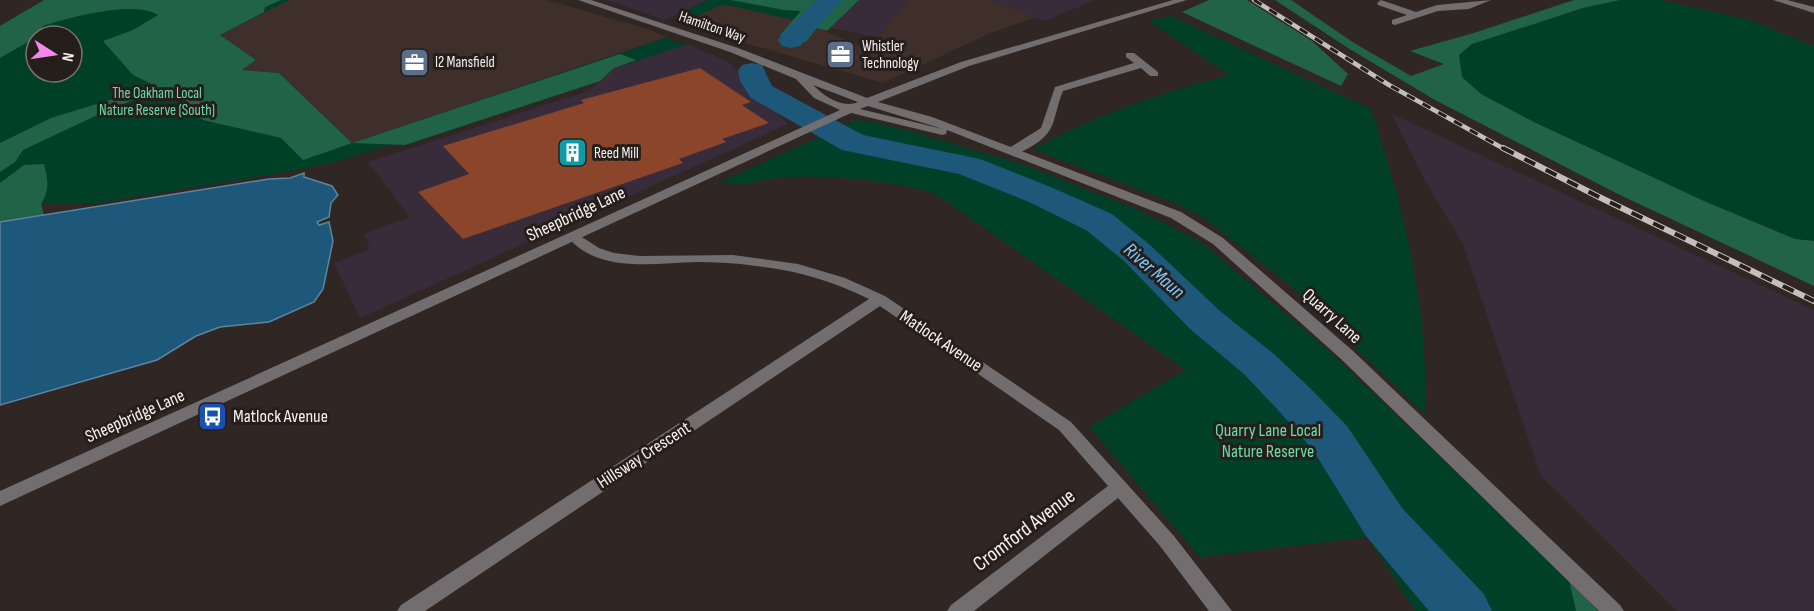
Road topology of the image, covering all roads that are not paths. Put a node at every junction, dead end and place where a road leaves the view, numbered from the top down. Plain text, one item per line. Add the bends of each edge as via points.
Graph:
1 (582, 0) edge
2 (1183, 0) edge
3 (1487, 0) edge
4 (1778, 0) edge
5 (1381, 3) dead end
6 (1814, 10) edge
7 (1416, 15) junction
8 (1395, 22) dead end
9 (1130, 55) dead end
10 (1143, 65) junction
11 (1154, 74) dead end
12 (796, 76) junction
13 (867, 102) junction
14 (851, 109) junction
15 (969, 136) junction
16 (1013, 151) junction
17 (574, 236) junction
18 (879, 299) junction
19 (1120, 487) junction
20 (0, 499) edge
21 (408, 611) edge
22 (958, 611) edge
23 (1221, 611) edge
24 (1613, 611) edge

1 - 12 street, Hamilton Way via 734,50
2 - 13 street, Sheepbridge Lane via 965,64
3 - 7 street
4 - 6 street
5 - 7 street
7 - 8 street
9 - 10 street
10 - 11 street
10 - 16 street via 1059,89 1043,133
12 - 13 street, Hamilton Way
12 - 14 street, Hamilton Way via 819,96
13 - 14 street, Sheepbridge Lane
13 - 15 street, Quarry Lane via 928,119
14 - 15 street, Quarry Lane via 910,126
14 - 17 street, Sheepbridge Lane
15 - 16 street, Quarry Lane
16 - 24 street, Quarry Lane via 1176,215 1218,241 1389,394
17 - 18 street, Matlock Avenue via 599,254 623,259 710,258 799,268 852,283
17 - 20 street, Sheepbridge Lane
18 - 19 street, Matlock Avenue via 1065,426
18 - 21 street, Hillsway Crescent
19 - 22 street, Cromford Avenue
19 - 23 street, Matlock Avenue

